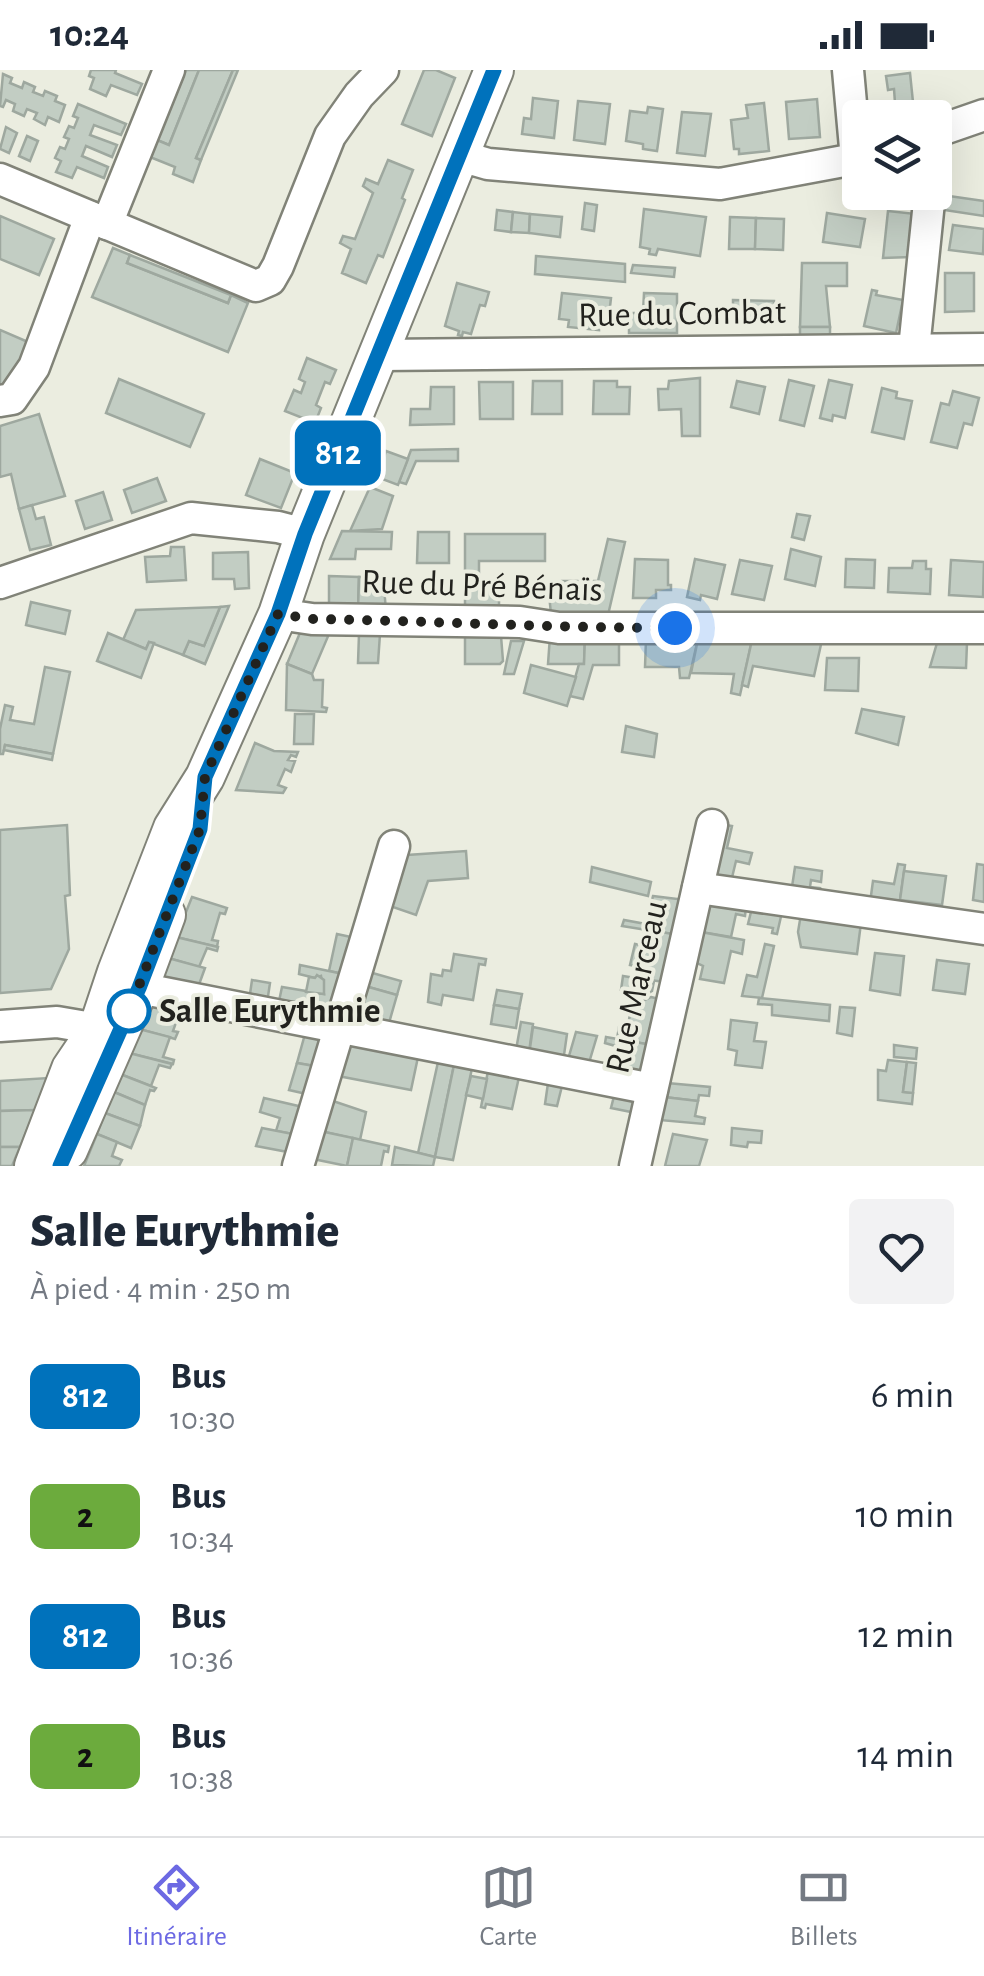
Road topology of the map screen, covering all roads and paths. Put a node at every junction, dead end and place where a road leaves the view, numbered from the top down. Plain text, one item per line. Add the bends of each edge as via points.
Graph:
1 (170, 70) edge
2 (383, 70) edge
3 (494, 70) edge
4 (848, 70) edge
5 (851, 100) edge
6 (984, 114) edge
7 (952, 129) edge
8 (457, 154) junction
9 (842, 162) edge
10 (0, 179) edge
11 (928, 210) edge
12 (98, 220) junction
13 (984, 348) edge
14 (914, 349) junction
15 (380, 355) junction
16 (0, 402) edge
17 (305, 534) junction
18 (0, 582) edge
19 (278, 614) junction
20 (984, 628) edge
21 (712, 825) dead end
22 (394, 846) dead end
23 (698, 888) junction
24 (984, 929) edge
25 (128, 980) junction
26 (0, 1026) edge
27 (339, 1028) junction
28 (98, 1029) junction
29 (652, 1089) junction
30 (34, 1166) edge
31 (60, 1166) edge
32 (298, 1166) edge
33 (635, 1166) edge

1 - 12 street
2 - 12 street via 330,136 270,280 256,286
3 - 8 main road
4 - 5 street
6 - 7 street
8 - 9 street via 488,164 720,184
8 - 15 main road
10 - 12 street
11 - 14 street
12 - 16 street via 34,367 12,399
13 - 14 street, Rue du Combat
14 - 15 street, Rue du Combat
15 - 17 main road
17 - 18 street via 191,518
17 - 19 main road
19 - 20 street, Rue du Pré Bénaïs via 559,628
19 - 25 main road via 205,777 200,829 170,873
21 - 23 street, Rue Marceau
22 - 27 street
23 - 24 street
23 - 29 street, Rue Marceau
25 - 27 street
25 - 28 main road
25 - 31 main road
26 - 28 street via 57,1022
27 - 29 street
27 - 32 street
28 - 30 main road via 72,1070
29 - 33 street, Rue Marceau

